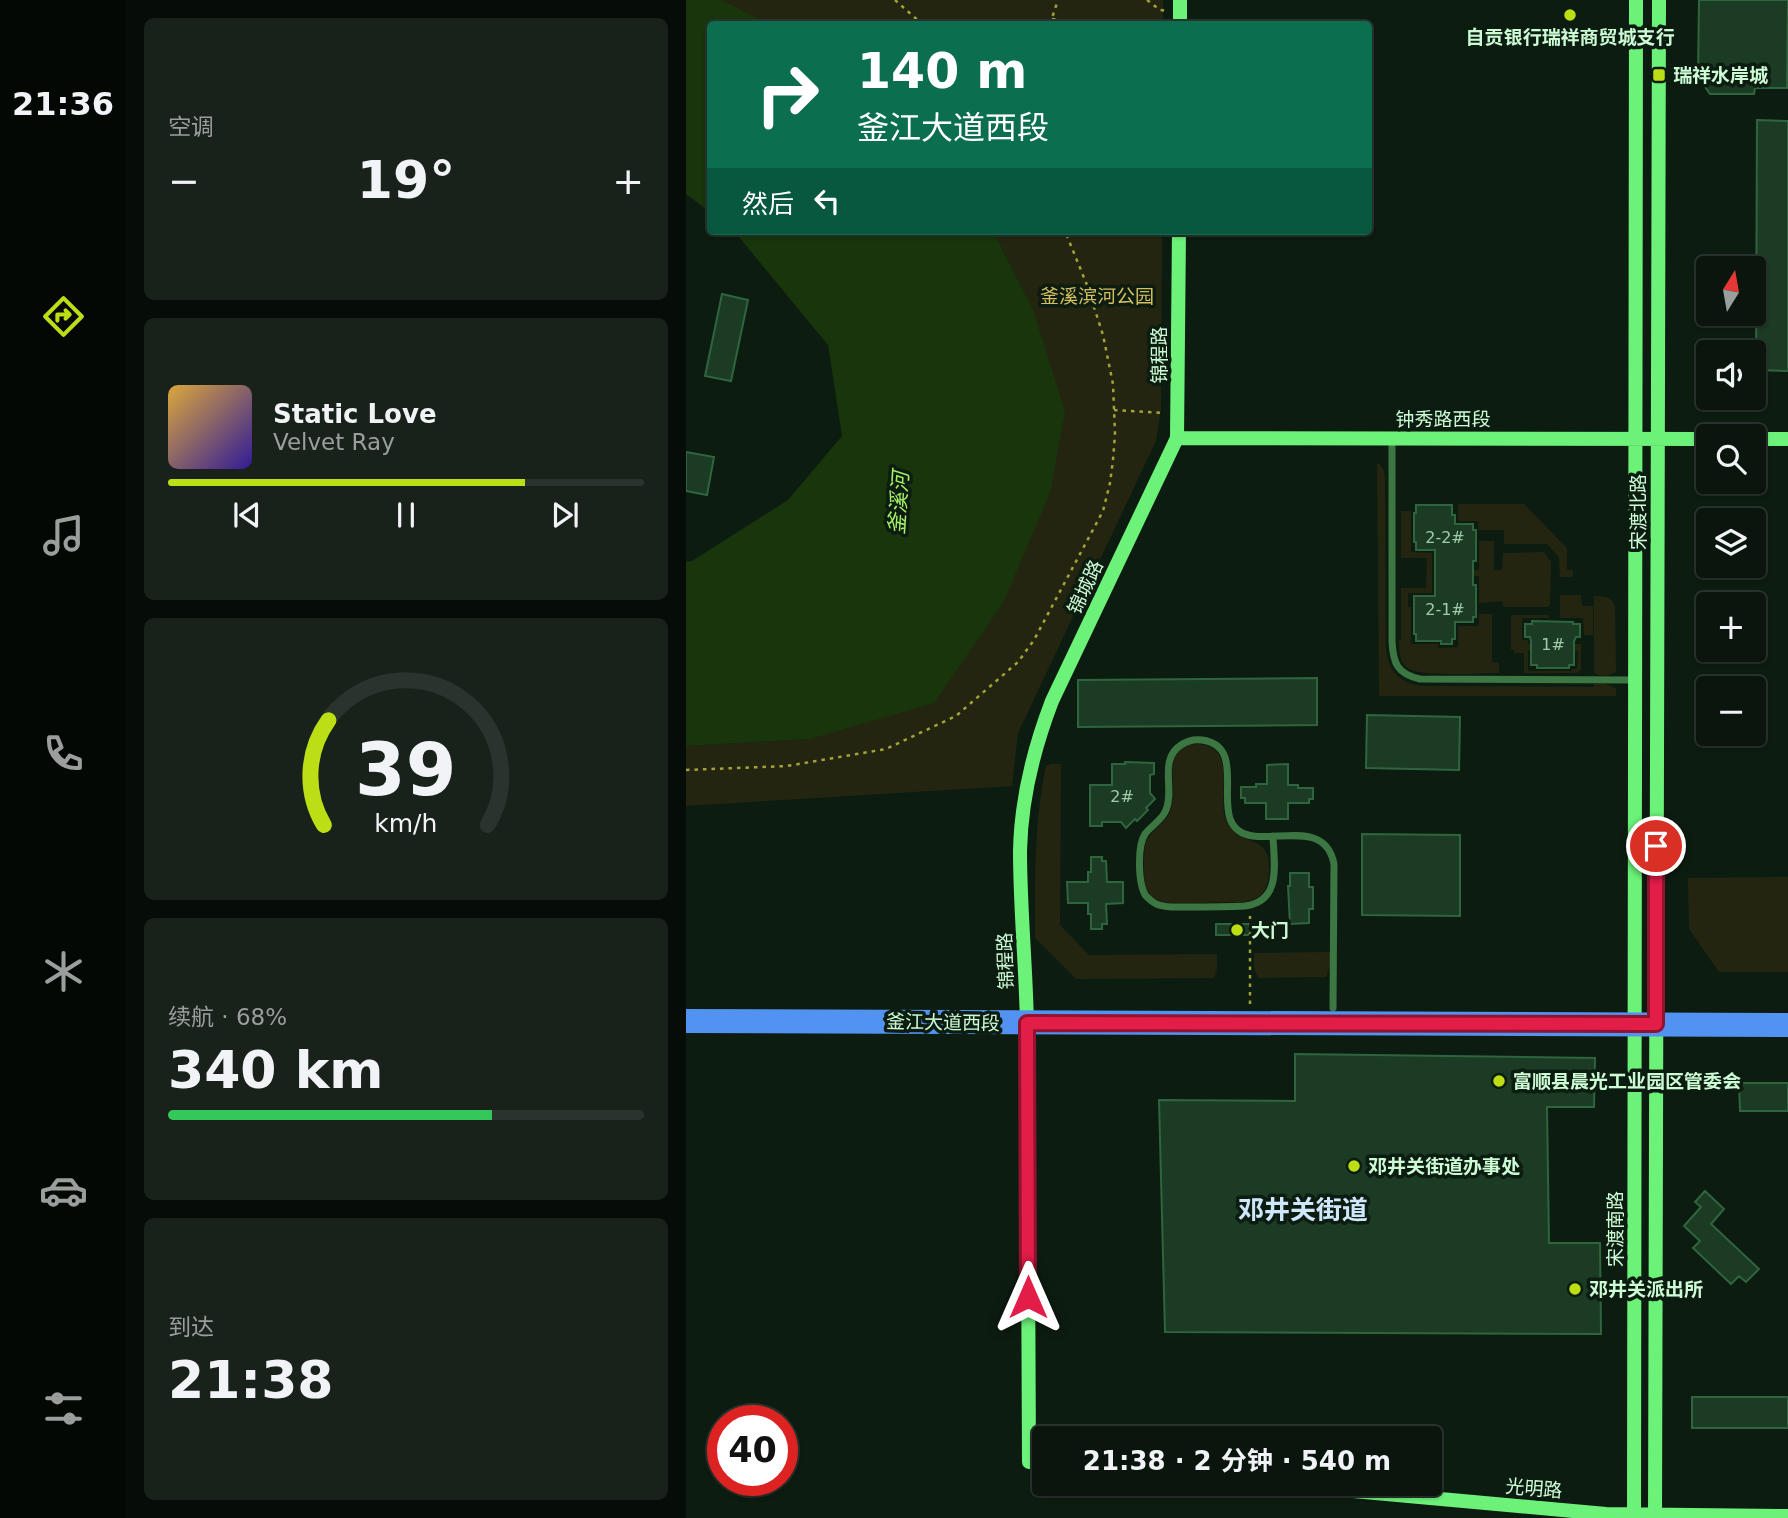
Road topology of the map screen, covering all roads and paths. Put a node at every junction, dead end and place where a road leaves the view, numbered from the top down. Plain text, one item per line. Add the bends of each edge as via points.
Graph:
1 (895, 0) edge
2 (1058, 0) edge
3 (1147, 0) edge
4 (1636, 0) edge
5 (1659, 0) edge
6 (1180, 12) edge
7 (1052, 19) joint
8 (919, 21) edge
9 (1064, 21) edge
10 (1067, 235) edge
11 (1179, 235) edge
12 (1114, 410) junction
13 (1178, 414) junction
14 (1177, 438) junction
15 (1392, 438) junction
16 (1657, 438) junction
17 (1636, 439) junction
18 (1696, 439) edge
19 (1766, 439) edge
20 (1788, 439) edge
21 (1635, 680) junction
22 (1034, 755) joint
23 (686, 770) edge
24 (1273, 836) junction
25 (1251, 906) junction
26 (686, 1008) edge
27 (1250, 1008) junction
28 (1334, 1008) junction
29 (1788, 1010) edge
30 (1026, 1015) junction
31 (1645, 1017) junction
32 (686, 1021) edge
33 (1788, 1025) edge
34 (1032, 1462) edge
35 (1408, 1496) edge
36 (1634, 1516) edge
37 (1654, 1516) edge
38 (1788, 1516) edge

1 - 8 path
2 - 7 path
3 - 6 path via 1160,10
4 - 17 main road, 宋渡北路
5 - 16 main road, 宋渡北路
7 - 9 path
10 - 12 path via 1103,335
11 - 13 main road, 锦程路
12 - 13 path
12 - 23 path via 1111,483 1103,511 1034,640 1018,662 956,716 886,749 787,766
13 - 14 main road, 锦程路
14 - 15 main road, 钟秀路西段
14 - 22 main road, 锦城路 via 1052,701
15 - 17 main road, 钟秀路西段
15 - 21 lane via 1392,641 1394,660 1407,676 1420,680
16 - 17 main road, 钟秀路西段
16 - 18 main road, 钟秀路西段
16 - 31 main road, 宋渡北路
17 - 21 main road, 宋渡北路
19 - 20 main road
21 - 31 main road, 宋渡北路
22 - 30 main road, 锦程路 via 1020,850
24 - 25 lane via 1272,888
24 - 25 lane via 1245,835 1233,825 1228,811 1227,763 1218,747 1195,740 1174,751 1168,766 1167,807 1140,847 1144,892 1161,906
24 - 28 lane via 1316,838 1332,856
25 - 27 path
26 - 30 highway, 釜江大道西段
27 - 28 highway, 釜江大道西段
27 - 30 highway, 釜江大道西段
28 - 31 highway, 釜江大道西段
29 - 31 highway, 釜江大道西段
30 - 31 highway, 釜江大道西段
30 - 32 highway, 釜江大道西段
30 - 34 main road, 锦程路
31 - 33 highway, 釜江大道西段
31 - 36 main road, 宋渡南路
31 - 37 main road, 宋渡南路
35 - 36 main road, 光明路
36 - 37 main road, 光明路
37 - 38 main road, 光明路

